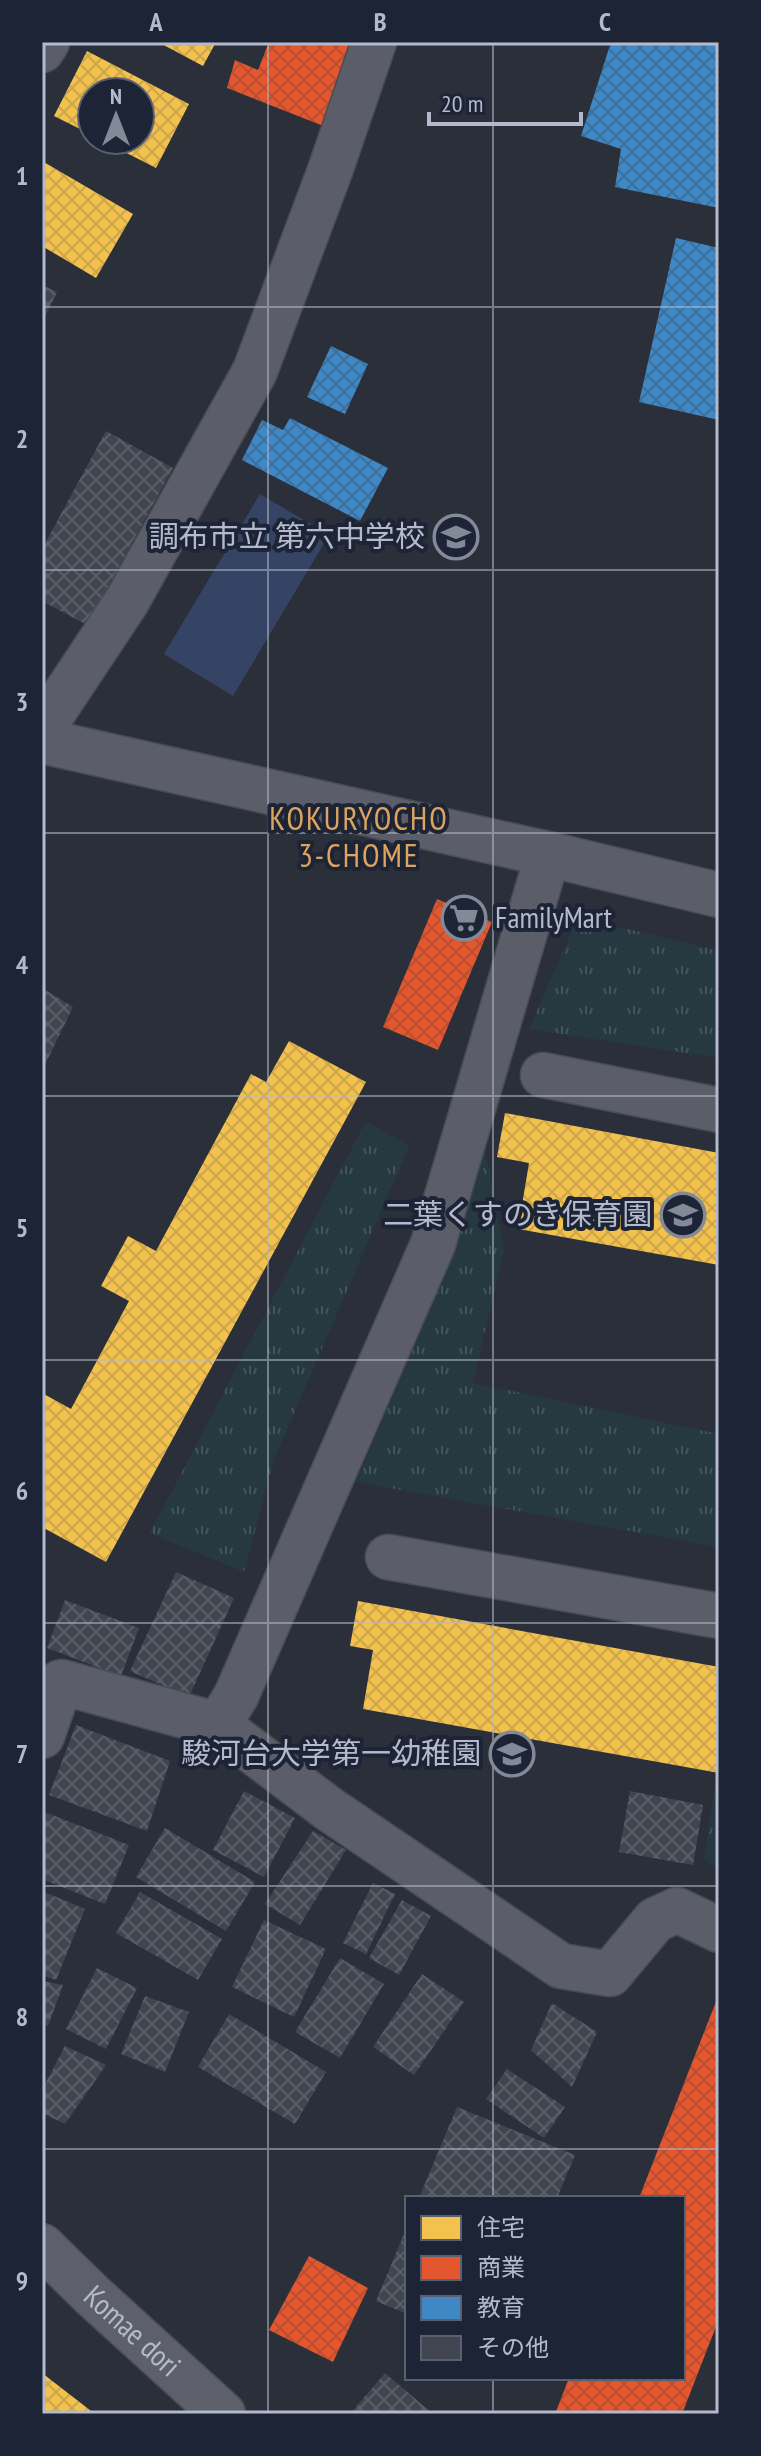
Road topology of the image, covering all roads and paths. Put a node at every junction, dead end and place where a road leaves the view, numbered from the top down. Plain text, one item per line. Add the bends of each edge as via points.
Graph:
1 (47, 42) edge
2 (374, 42) edge
3 (42, 50) edge
4 (42, 729) edge
5 (42, 741) edge
6 (548, 854) junction
7 (719, 895) edge
8 (543, 1075) dead end
9 (719, 1110) edge
10 (388, 1557) dead end
11 (719, 1616) edge
12 (218, 1725) junction
13 (42, 1736) edge
14 (719, 1930) edge
15 (42, 2246) edge
16 (223, 2414) edge

1 - 3 street
2 - 4 street via 255,371 127,601
5 - 6 street
6 - 7 street
6 - 12 street via 433,1244 236,1696
8 - 9 street
10 - 11 street
12 - 13 street via 61,1682
12 - 14 street via 329,1809 561,1966 610,1974 655,1920 677,1910
15 - 16 main road, Komae dori

